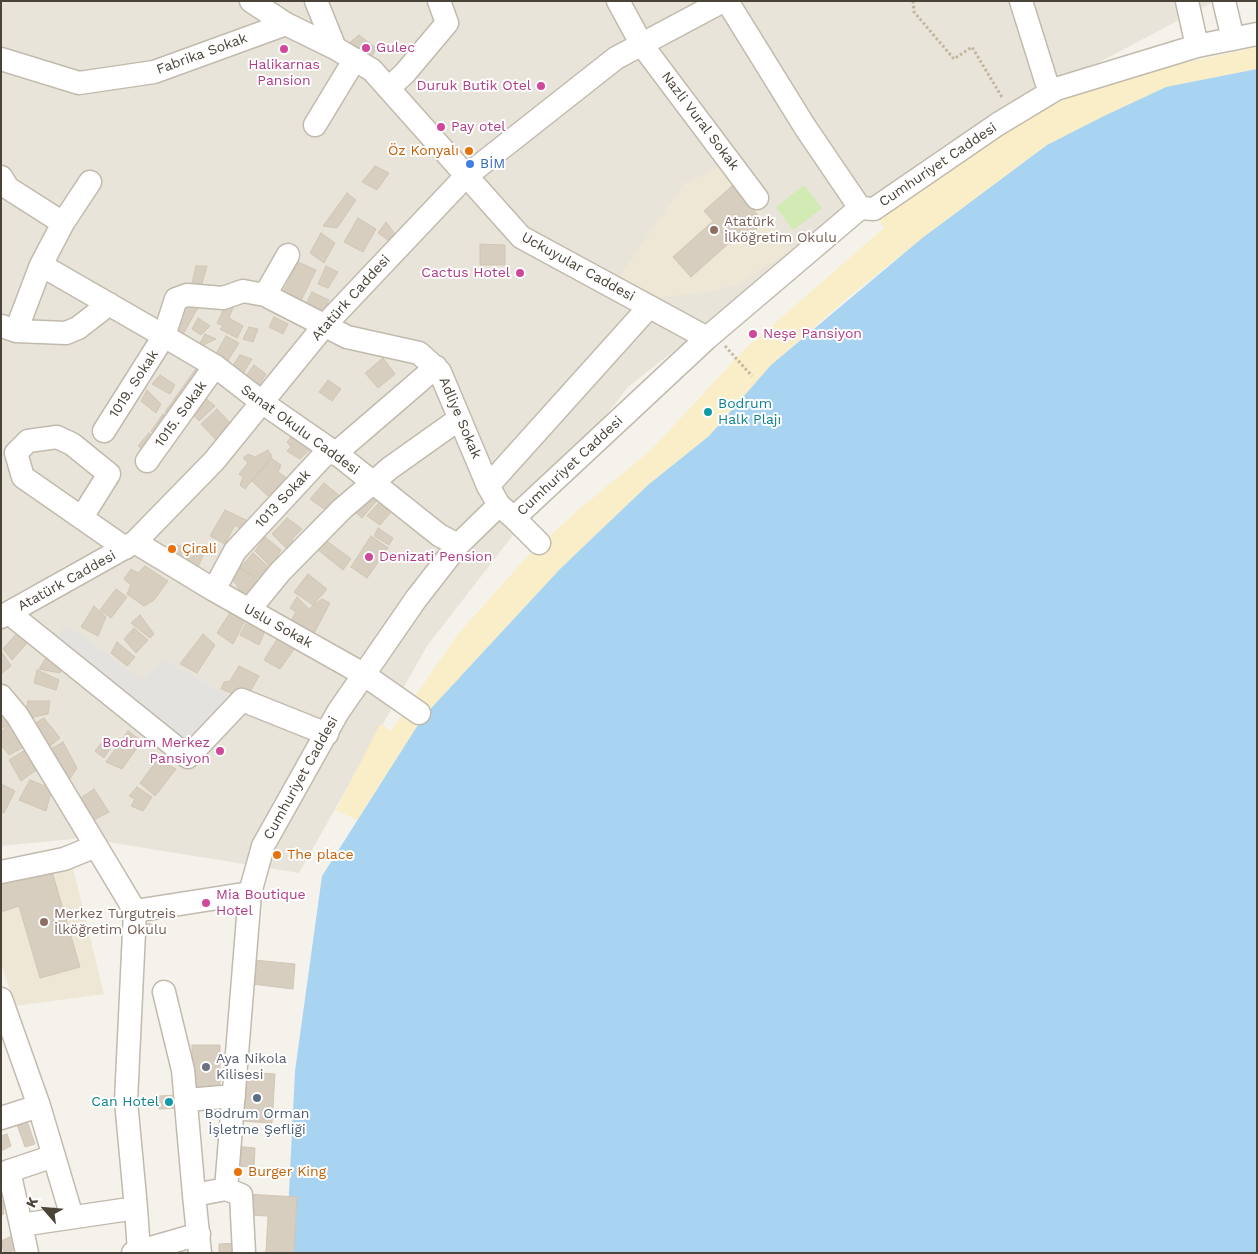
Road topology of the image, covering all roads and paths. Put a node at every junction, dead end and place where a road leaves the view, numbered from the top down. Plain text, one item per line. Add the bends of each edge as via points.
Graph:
1 (250, 1) edge
2 (316, 1) edge
3 (439, 1) edge
4 (618, 1) edge
5 (723, 1) edge
6 (727, 1) edge
7 (913, 1) edge
8 (1021, 1) edge
9 (1187, 1) edge
10 (1224, 1) edge
11 (286, 24) junction
12 (1257, 34) edge
13 (1233, 39) junction
14 (642, 45) junction
15 (1198, 46) junction
16 (335, 48) junction
17 (355, 59) junction
18 (4, 68) edge
19 (389, 88) junction
20 (1056, 89) junction
21 (1012, 115) junction
22 (315, 125) dead end
23 (1, 177) edge
24 (465, 177) junction
25 (90, 182) dead end
26 (757, 198) dead end
27 (860, 208) junction
28 (63, 223) junction
29 (288, 255) dead end
30 (41, 265) junction
31 (265, 296) junction
32 (109, 304) junction
33 (649, 307) junction
34 (324, 326) junction
35 (9, 329) edge
36 (710, 335) junction
37 (164, 336) junction
38 (215, 366) junction
39 (436, 367) junction
40 (752, 376) dead end
41 (263, 403) junction
42 (459, 419) junction
43 (104, 431) dead end
44 (336, 453) junction
45 (146, 461) dead end
46 (372, 483) junction
47 (500, 503) junction
48 (82, 517) dead end
49 (539, 543) dead end
50 (130, 545) junction
51 (458, 545) junction
52 (214, 590) junction
53 (249, 610) junction
54 (5, 615) edge
55 (363, 674) junction
56 (1, 696) edge
57 (419, 713) dead end
58 (327, 734) junction
59 (96, 846) junction
60 (1, 872) edge
61 (250, 893) junction
62 (135, 911) junction
63 (164, 992) dead end
64 (1, 999) edge
65 (234, 1096) junction
66 (187, 1100) junction
67 (39, 1106) junction
68 (1, 1118) edge
69 (54, 1156) junction
70 (5, 1173) edge
71 (226, 1189) junction
72 (194, 1195) junction
73 (136, 1208) junction
74 (72, 1217) junction
75 (21, 1225) junction
76 (200, 1243) edge
77 (136, 1252) edge
78 (27, 1253) edge
79 (244, 1253) edge

1 - 11 street, Uckuyular Caddesi
2 - 16 street
3 - 19 street via 447,24
4 - 14 street, Nazli Vural Sokak
5 - 14 street, Atatürk Caddesi
6 - 27 street via 804,127
7 - 21 path via 914,12 954,59 972,47
8 - 20 street via 1047,84
9 - 15 street
10 - 13 street
11 - 16 street, Uckuyular Caddesi
11 - 18 street, Fabrika Sokak via 154,72 79,84
12 - 13 street, Cumhuriyet Caddesi
13 - 15 street, Cumhuriyet Caddesi
14 - 24 street, Atatürk Caddesi via 616,58
14 - 26 street, Nazli Vural Sokak
15 - 20 street, Cumhuriyet Caddesi
16 - 17 street, Uckuyular Caddesi
17 - 19 street, Uckuyular Caddesi via 372,70
17 - 22 street
19 - 24 street, Uckuyular Caddesi
20 - 21 street, Cumhuriyet Caddesi
21 - 27 street, Cumhuriyet Caddesi via 874,209
23 - 28 street via 8,188
24 - 33 street, Uckuyular Caddesi via 521,237
24 - 34 street, Atatürk Caddesi
25 - 28 street
27 - 36 street, Cumhuriyet Caddesi
28 - 30 street
29 - 31 street
30 - 32 street
30 - 35 street
31 - 34 street, Adliye Sokak
31 - 37 street, Adliye Sokak via 243,291 223,298 187,295 176,299
32 - 35 street via 66,334
32 - 37 street
33 - 36 street, Uckuyular Caddesi
33 - 47 street
34 - 39 street, Adliye Sokak via 347,337 419,353
34 - 41 street, Atatürk Caddesi
36 - 40 path
36 - 47 street, Cumhuriyet Caddesi
37 - 38 street, Sanat Okulu Caddesi
37 - 43 street, 1019. Sokak
38 - 41 street, Sanat Okulu Caddesi
38 - 45 street, 1015. Sokak
39 - 42 street, Adliye Sokak
39 - 44 street, 1013 Sokak
41 - 44 street, Sanat Okulu Caddesi
41 - 50 street, Atatürk Caddesi via 214,461
42 - 46 street
42 - 47 street, Adliye Sokak
44 - 46 street, Sanat Okulu Caddesi
44 - 52 street, 1013 Sokak via 324,454 235,551
46 - 51 street, Sanat Okulu Caddesi via 439,535
46 - 53 street via 280,572
47 - 49 street
47 - 51 street, Cumhuriyet Caddesi
48 - 50 street, Uslu Sokak
50 - 52 street, Uslu Sokak
50 - 54 street, Atatürk Caddesi
51 - 55 street, Cumhuriyet Caddesi
52 - 53 street, Uslu Sokak
53 - 55 street, Uslu Sokak
54 - 58 street via 188,757 242,700
55 - 57 street, Uslu Sokak
55 - 58 street, Cumhuriyet Caddesi
56 - 59 street via 17,715
58 - 61 street, Cumhuriyet Caddesi via 263,846
59 - 60 street via 64,859
59 - 62 street
61 - 62 street
61 - 65 street, Cumhuriyet Caddesi
62 - 73 street via 126,1101
63 - 66 street
64 - 67 street
65 - 66 street
65 - 71 street, Cumhuriyet Caddesi
66 - 72 street
67 - 68 street
67 - 69 street
69 - 70 street
69 - 74 street
70 - 75 street
71 - 72 street
71 - 79 street via 241,1195
72 - 76 street
73 - 74 street
73 - 77 street
74 - 75 street
75 - 78 street
76 - 77 street

